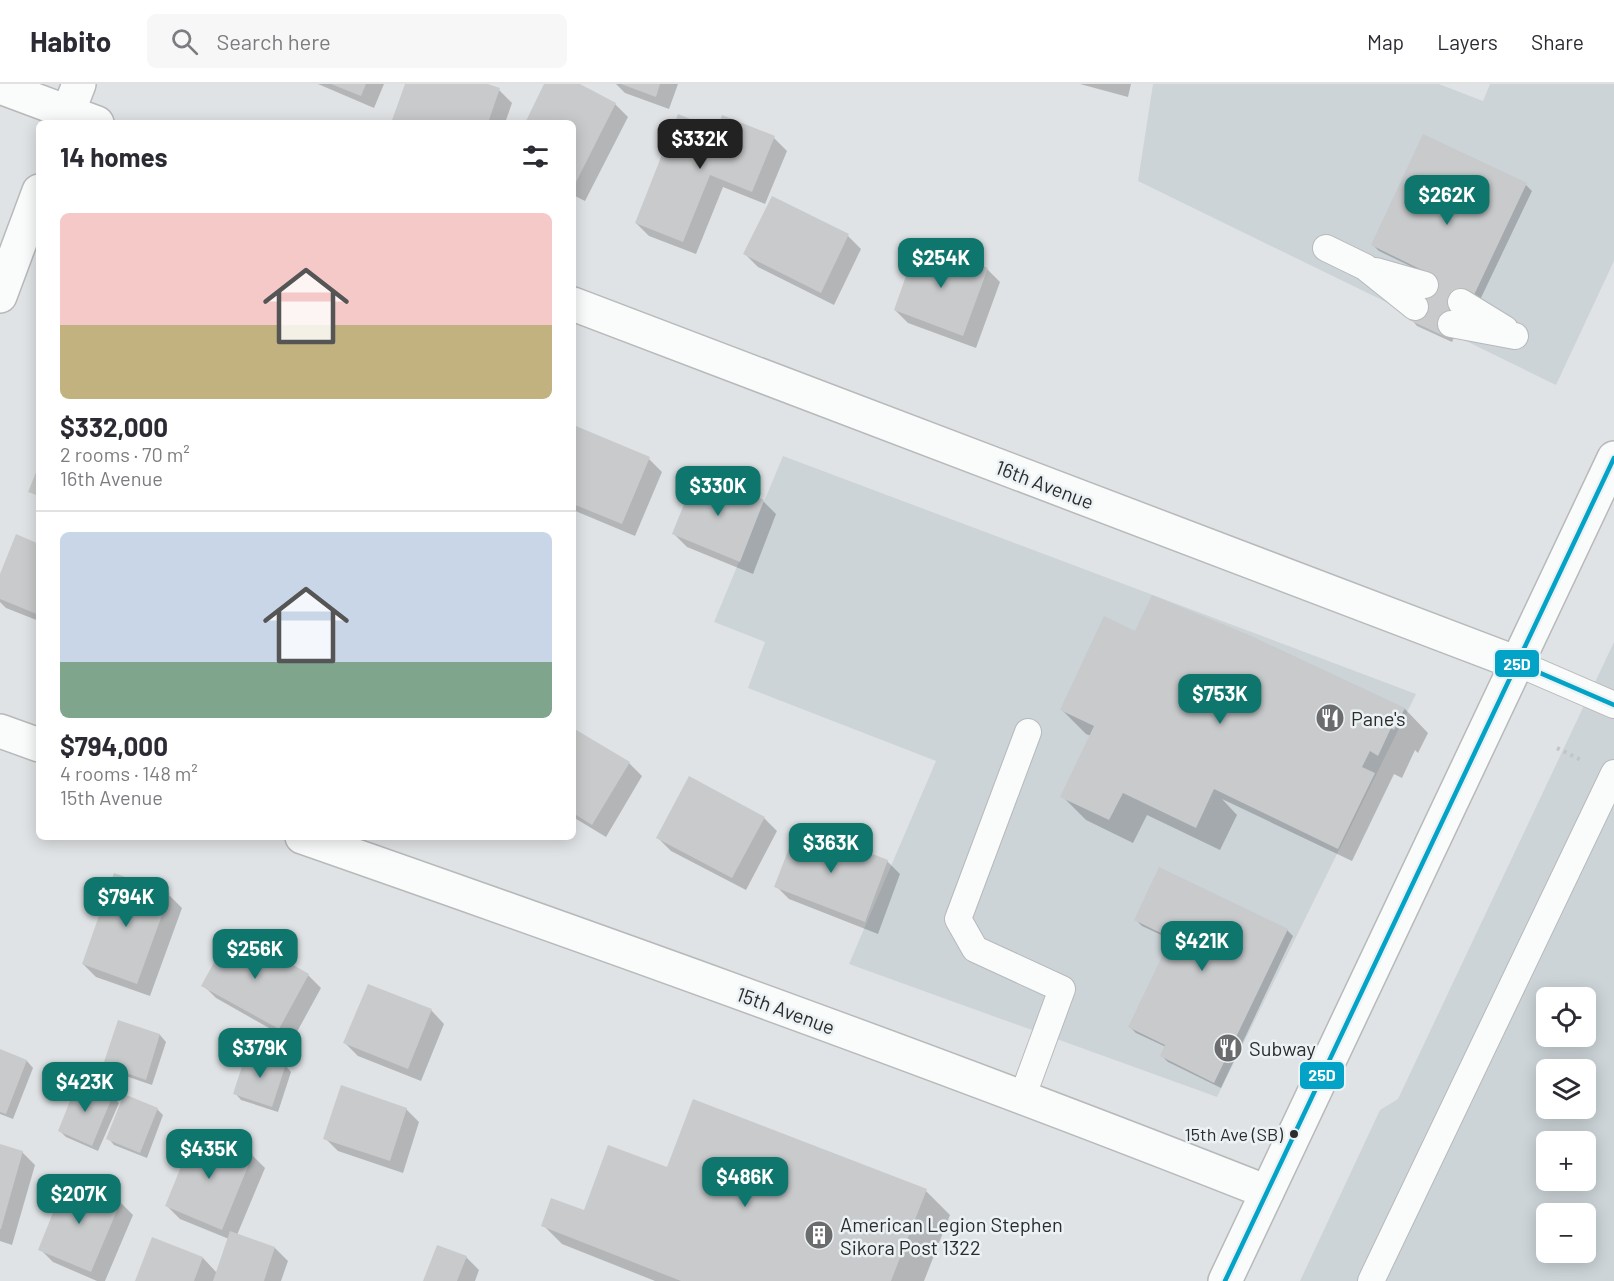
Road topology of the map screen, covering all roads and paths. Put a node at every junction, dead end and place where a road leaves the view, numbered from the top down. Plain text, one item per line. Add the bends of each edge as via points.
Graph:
1 (0, 87) edge
2 (77, 110) edge
3 (36, 199) edge
4 (1326, 248) dead end
5 (0, 296) edge
6 (1420, 296) dead end
7 (576, 305) edge
8 (1456, 314) dead end
9 (1515, 336) dead end
10 (1614, 458) edge
11 (1517, 663) junction
12 (1614, 705) edge
13 (0, 731) edge
14 (1028, 732) dead end
15 (36, 744) edge
16 (1557, 748) dead end
17 (1584, 761) dead end
18 (1614, 773) edge
19 (311, 840) edge
20 (1022, 1098) junction
21 (1268, 1192) junction
22 (1225, 1281) edge
23 (1371, 1281) edge

1 - 2 street
3 - 5 street
4 - 6 lane
7 - 11 street, 16th Avenue
8 - 9 lane
10 - 11 street
11 - 12 lane
11 - 21 street
13 - 15 street
14 - 20 lane via 958,919 975,949 1062,989
16 - 17 path
18 - 23 lane
19 - 20 street, 15th Avenue via 605,943
20 - 21 street, 15th Avenue
21 - 22 street

